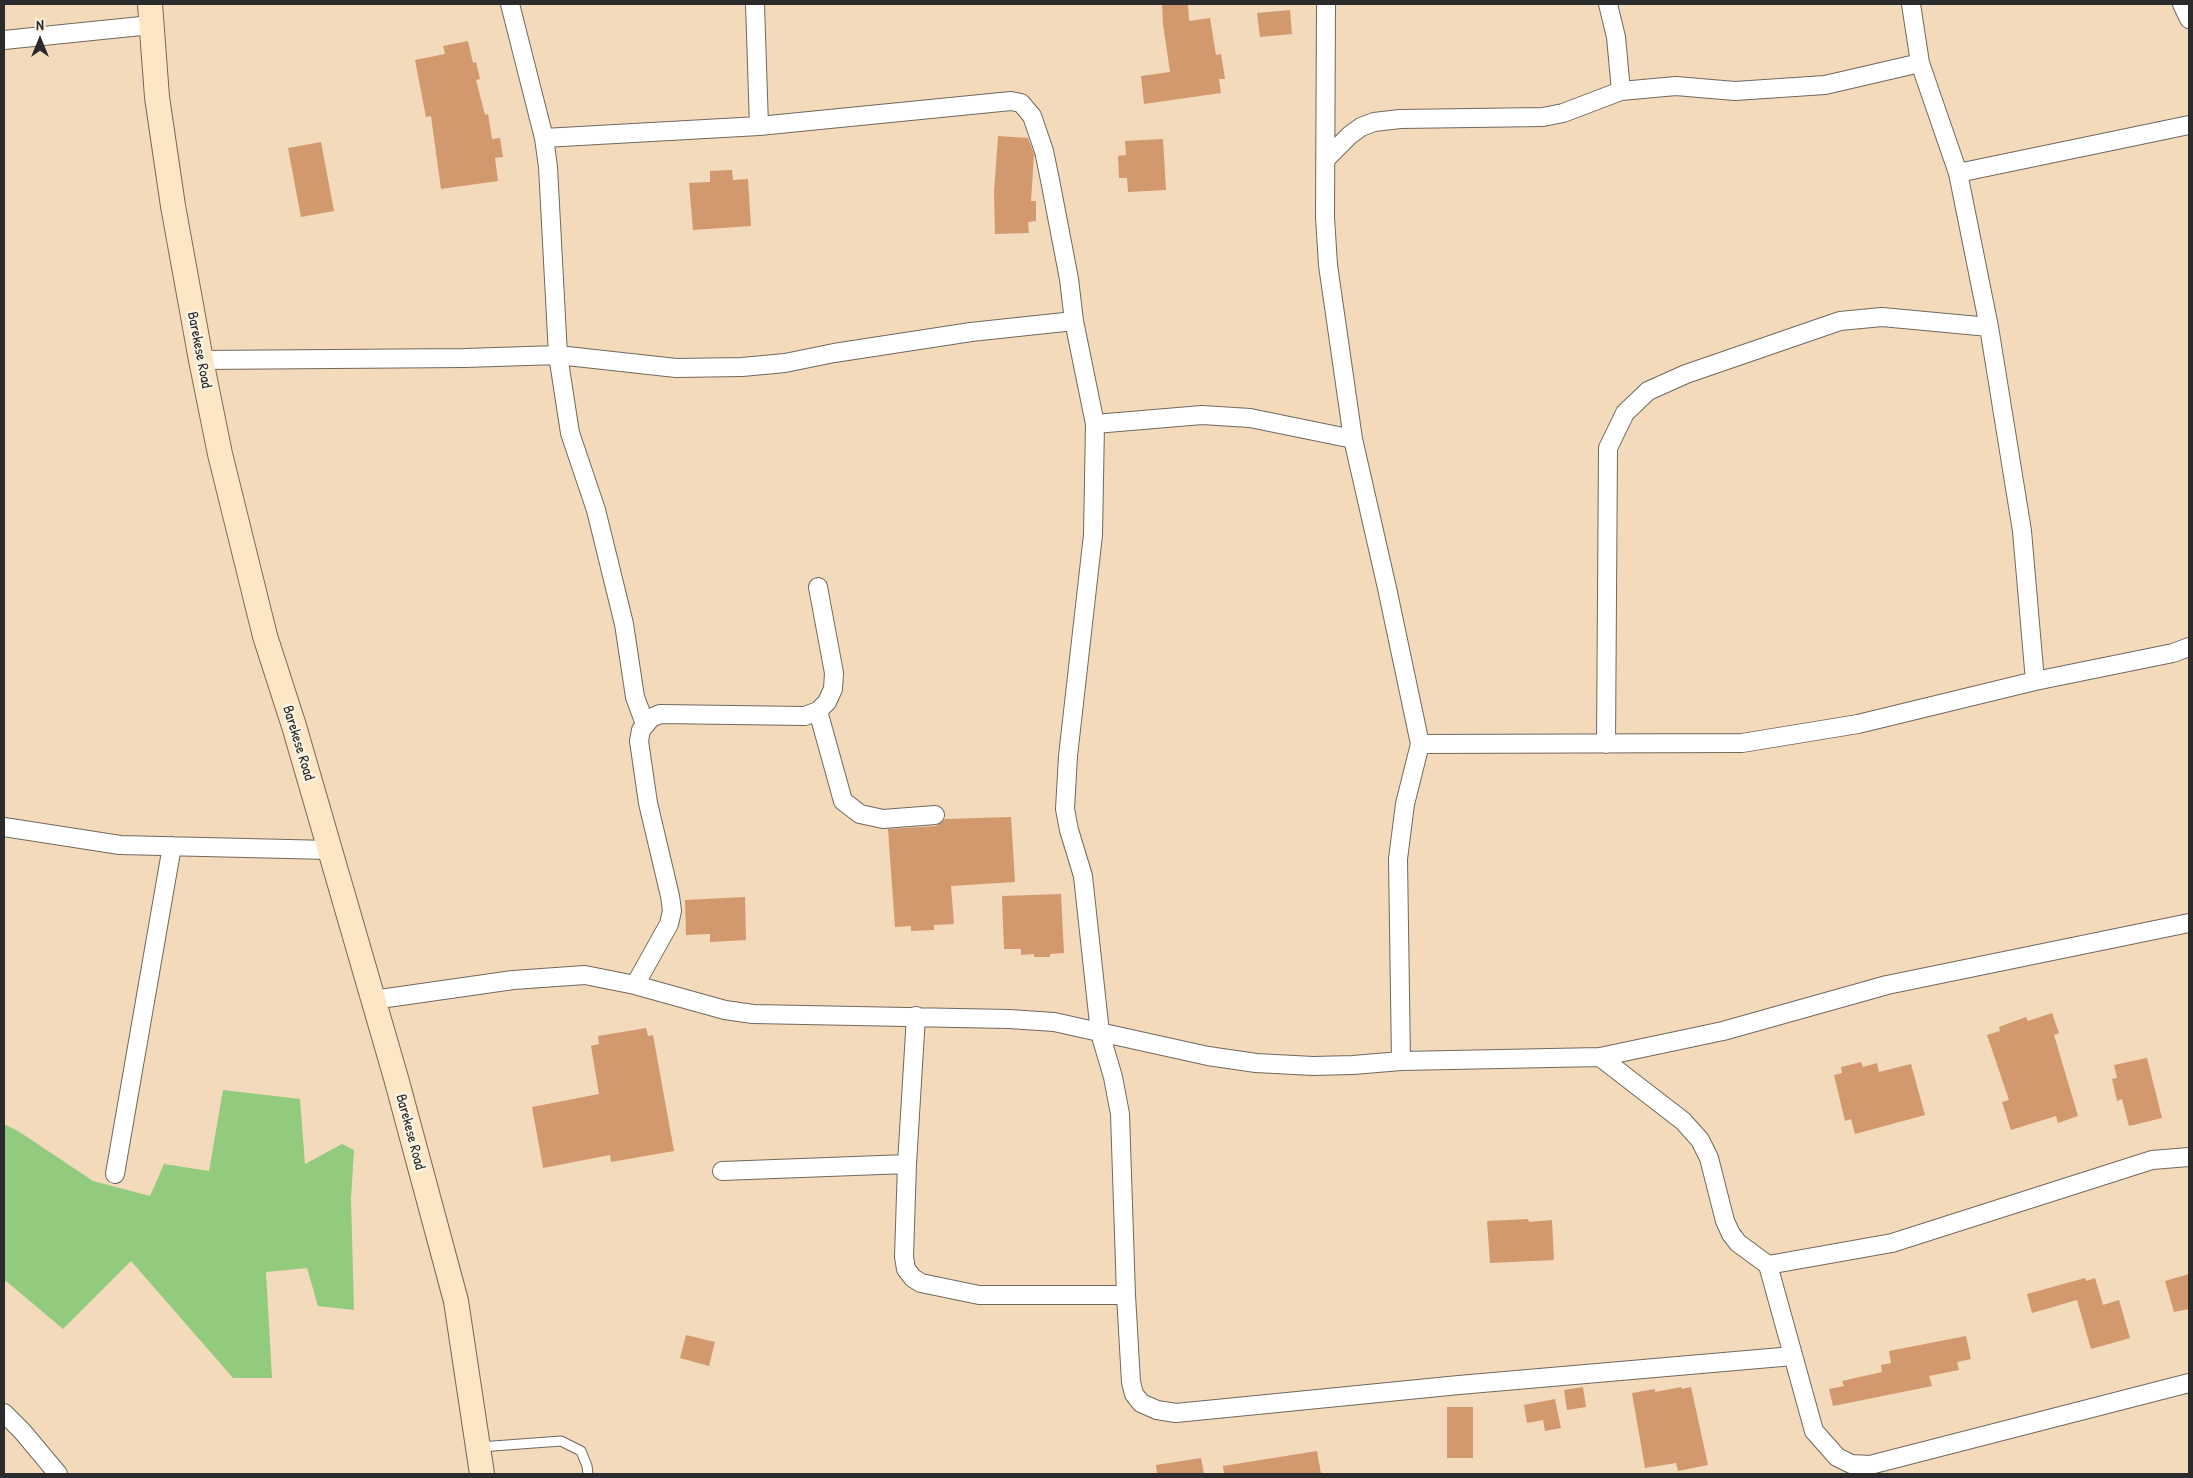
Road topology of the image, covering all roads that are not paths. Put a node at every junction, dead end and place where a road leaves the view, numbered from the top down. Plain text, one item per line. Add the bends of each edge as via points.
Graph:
1 (510, 4) edge
2 (755, 4) edge
3 (1326, 4) edge
4 (1608, 4) edge
5 (1911, 4) edge
6 (2182, 4) edge
7 (151, 14) edge
8 (2189, 19) edge
9 (4, 40) edge
10 (1920, 63) junction
11 (1621, 91) junction
12 (2189, 125) edge
13 (759, 126) junction
14 (544, 138) junction
15 (1327, 158) junction
16 (1958, 173) junction
17 (1074, 321) junction
18 (1989, 327) junction
19 (558, 355) junction
20 (201, 360) junction
21 (1094, 424) junction
22 (1353, 438) junction
23 (818, 587) dead end
24 (2189, 647) edge
25 (2035, 681) junction
26 (818, 711) junction
27 (645, 724) junction
28 (1420, 744) junction
29 (1606, 744) junction
30 (935, 815) dead end
31 (4, 827) edge
32 (172, 846) junction
33 (330, 850) junction
34 (2189, 922) edge
35 (635, 985) junction
36 (373, 1000) junction
37 (916, 1016) junction
38 (1100, 1034) junction
39 (1600, 1057) junction
40 (1401, 1061) junction
41 (2189, 1157) edge
42 (907, 1164) junction
43 (722, 1171) dead end
44 (115, 1174) dead end
45 (1768, 1265) junction
46 (1126, 1294) junction
47 (1793, 1356) junction
48 (2189, 1383) edge
49 (4, 1413) edge
50 (480, 1447) junction
51 (58, 1474) edge
52 (482, 1474) edge
53 (588, 1474) edge

1 - 14 street
2 - 13 street
3 - 15 street
4 - 11 street via 1616,38
5 - 10 street
6 - 8 street
7 - 9 street
7 - 20 main road, Barekese Road via 157,97
10 - 11 street via 1825,85 1735,91 1676,86
10 - 16 street
11 - 15 street via 1563,113 1543,117 1374,122 1350,135
12 - 16 street
13 - 14 street
13 - 17 street via 1011,101 1021,103 1032,116 1044,151 1068,270
14 - 19 street via 549,176
15 - 22 street via 1325,217 1328,265
16 - 18 street
17 - 19 street via 971,332 785,363 742,367 676,368
17 - 21 street
18 - 25 street via 2022,531
18 - 29 street via 1882,318 1840,321 1678,377 1648,391 1625,413 1608,448
19 - 20 street
19 - 27 street via 570,433 596,510 624,624 635,697
20 - 33 main road, Barekese Road via 222,463 265,636
21 - 22 street via 1221,416 1250,418
21 - 38 street via 1093,535 1065,809 1083,876
22 - 28 street
23 - 26 street via 834,672 833,689
24 - 25 street
25 - 29 street via 1858,724 1742,743
26 - 27 street via 805,716 660,714
26 - 30 street via 843,801 860,814 883,819
27 - 35 street via 640,741 648,803 672,911 669,924
28 - 29 street
28 - 40 street via 1405,804 1398,858
31 - 32 street via 120,845
32 - 33 street
32 - 44 street
33 - 36 main road, Barekese Road
34 - 39 street via 1887,985 1722,1031
35 - 36 street via 585,975 548,976
35 - 37 street via 725,1010 753,1014
36 - 50 main road, Barekese Road via 456,1301
37 - 38 street via 1054,1022
37 - 42 street
38 - 40 street via 1256,1063 1313,1066
38 - 46 street via 1114,1077 1120,1114
39 - 40 street
39 - 45 street via 1683,1121 1700,1140 1709,1158 1731,1234
41 - 45 street via 2152,1160 1892,1243
42 - 43 street
42 - 46 street via 904,1257 906,1269 921,1283 979,1295
45 - 47 street
46 - 47 street via 1134,1394 1141,1402 1157,1410 1176,1413
47 - 48 street via 1814,1431 1837,1457 1851,1464 1870,1465
49 - 51 street
50 - 52 main road, Barekese Road
50 - 53 lane via 561,1441 581,1450

